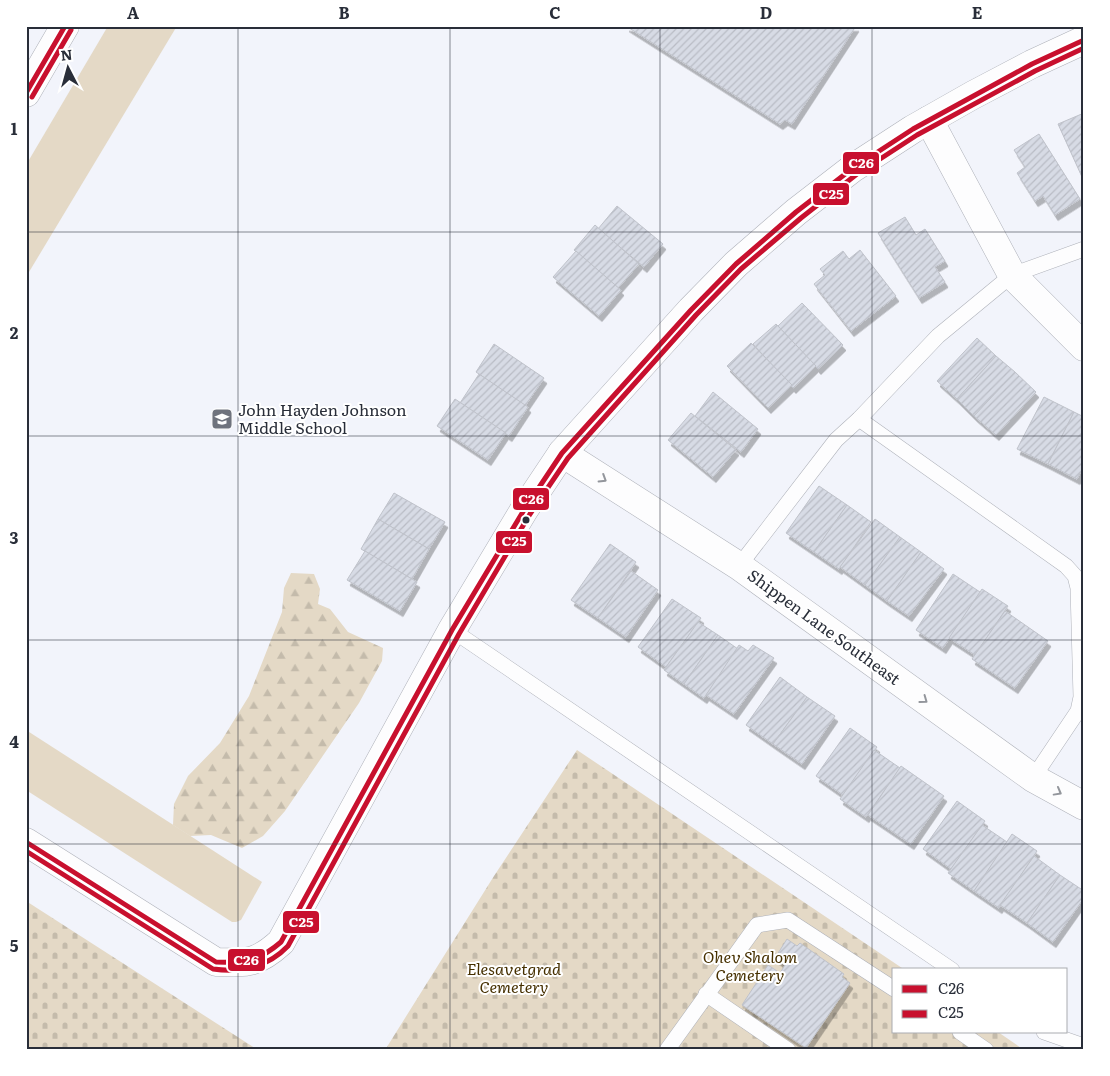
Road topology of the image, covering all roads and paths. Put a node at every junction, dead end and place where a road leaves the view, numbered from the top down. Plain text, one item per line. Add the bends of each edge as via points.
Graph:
1 (65, 26) edge
2 (1084, 40) edge
3 (26, 93) edge
4 (929, 120) junction
5 (1084, 249) edge
6 (1012, 275) junction
7 (1084, 347) edge
8 (859, 419) junction
9 (562, 453) junction
10 (739, 566) junction
11 (452, 630) junction
12 (1033, 778) junction
13 (1084, 806) edge
14 (26, 842) edge
15 (949, 968) edge
16 (892, 988) edge
17 (706, 994) junction
18 (963, 1034) edge
19 (1050, 1034) edge
20 (1084, 1046) edge
21 (668, 1050) edge
22 (788, 1050) edge
23 (986, 1050) edge

1 - 3 street
2 - 4 street
4 - 6 street
4 - 9 street via 853,168 736,264
5 - 6 lane
6 - 7 street
6 - 8 lane via 938,336
8 - 10 lane via 836,440
8 - 12 lane via 1066,566 1075,576 1081,697 1078,710
9 -> 10 street, Shippen Lane Southeast
9 - 11 street
10 -> 12 street, Shippen Lane Southeast
11 - 14 street via 281,942 256,960 216,962
11 - 15 lane
12 -> 13 street, Shippen Lane Southeast
16 - 17 lane via 788,920 757,925
17 - 21 lane
17 - 22 lane
18 - 23 lane
19 - 20 lane

